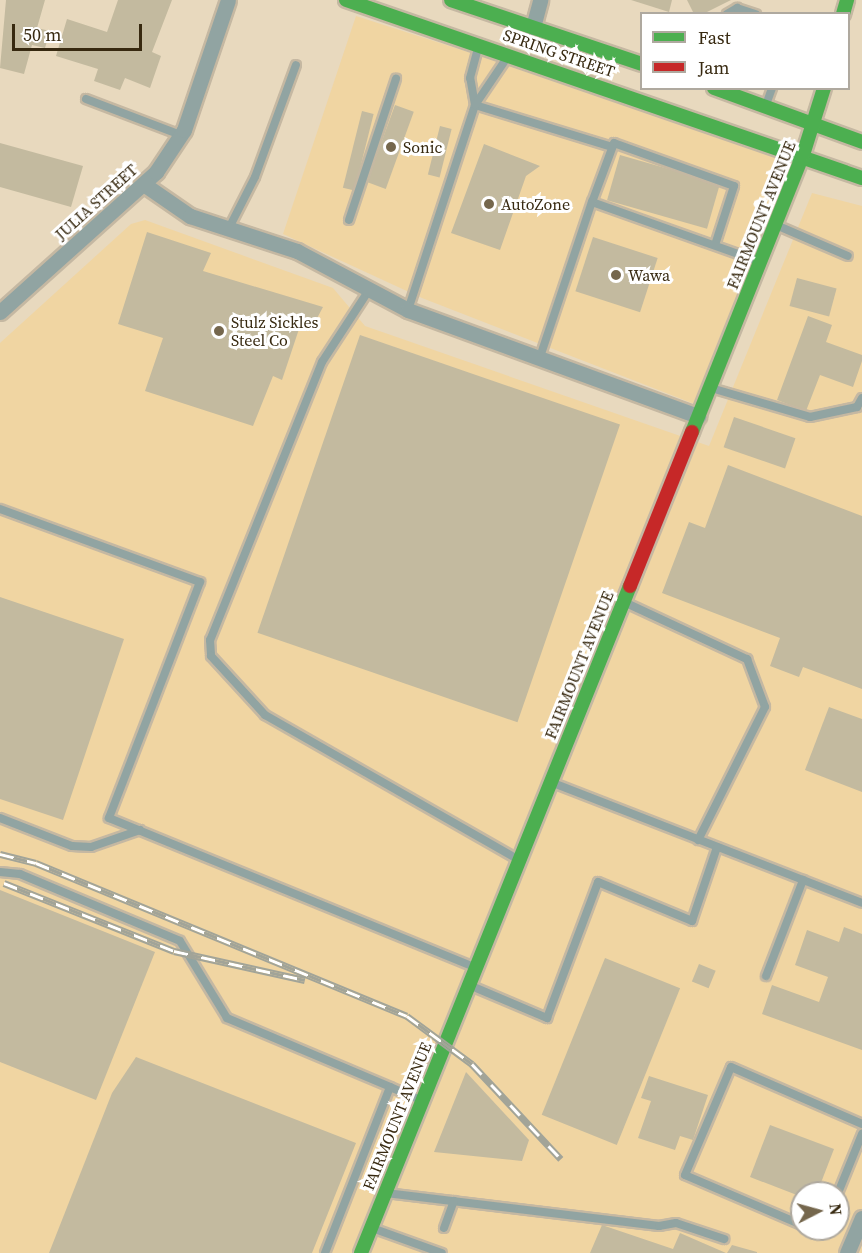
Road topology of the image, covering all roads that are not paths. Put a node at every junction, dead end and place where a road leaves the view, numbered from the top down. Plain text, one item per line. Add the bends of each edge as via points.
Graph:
1 (228, 0) edge
2 (346, 0) edge
3 (451, 0) edge
4 (540, 0) edge
5 (730, 12) edge
6 (750, 12) edge
7 (533, 27) junction
8 (479, 43) junction
9 (510, 53) junction
10 (640, 63) edge
11 (296, 65) dead end
12 (396, 79) dead end
13 (720, 90) edge
14 (771, 90) edge
15 (823, 90) edge
16 (86, 99) dead end
17 (475, 105) junction
18 (766, 106) junction
19 (815, 123) junction
20 (181, 135) junction
21 (862, 142) edge
22 (612, 147) junction
23 (803, 155) junction
24 (862, 178) edge
25 (145, 184) junction
26 (592, 202) junction
27 (349, 220) dead end
28 (775, 225) junction
29 (229, 228) junction
30 (715, 245) junction
31 (848, 256) dead end
32 (760, 262) junction
33 (369, 290) junction
34 (408, 310) junction
35 (0, 312) edge
36 (539, 360) junction
37 (709, 387) junction
38 (862, 398) edge
39 (698, 416) junction
40 (0, 509) edge
41 (623, 602) junction
42 (549, 782) junction
43 (0, 818) edge
44 (140, 830) junction
45 (698, 840) junction
46 (717, 847) junction
47 (518, 859) junction
48 (0, 872) edge
49 (803, 880) junction
50 (862, 903) edge
51 (475, 967) junction
52 (766, 976) dead end
53 (468, 984) junction
54 (390, 1087) junction
55 (422, 1101) junction
56 (862, 1124) edge
57 (862, 1134) edge
58 (843, 1181) edge
59 (384, 1193) junction
60 (454, 1201) junction
61 (862, 1218) edge
62 (790, 1220) edge
63 (371, 1228) junction
64 (444, 1228) dead end
65 (724, 1239) dead end
66 (325, 1253) edge
67 (361, 1253) edge
68 (442, 1253) edge
69 (847, 1253) edge

1 - 20 street, JULIA STREET
2 - 8 main road, SPRING STREET
3 - 7 main road, SPRING STREET
4 - 7 street
5 - 6 lane via 737,8
7 - 10 main road, SPRING STREET
8 - 9 main road, SPRING STREET
8 - 17 lane via 470,78
9 - 17 lane
9 - 23 main road, SPRING STREET
11 - 29 lane via 255,177
12 - 27 lane
13 - 18 main road
14 - 18 lane
15 - 19 main road, FAIRMOUNT AVENUE
16 - 20 lane
17 - 22 lane
17 - 34 lane
18 - 19 main road
19 - 21 main road
19 - 23 main road, FAIRMOUNT AVENUE
20 - 25 street, JULIA STREET
22 - 26 lane
22 - 30 lane via 734,186
23 - 24 main road, SPRING STREET
23 - 28 main road, FAIRMOUNT AVENUE
25 - 29 street via 190,216
25 - 35 street, JULIA STREET
26 - 30 lane
26 - 36 lane
28 - 31 lane
28 - 32 main road, FAIRMOUNT AVENUE
29 - 33 street via 297,251
30 - 32 lane
32 - 37 main road, FAIRMOUNT AVENUE
33 - 34 street
33 - 47 lane via 322,362 210,640 211,656 265,715
34 - 36 street
36 - 39 street
37 - 38 lane via 810,417 857,407
37 - 39 main road, FAIRMOUNT AVENUE
39 - 41 main road, FAIRMOUNT AVENUE
40 - 44 lane via 200,582 109,818
41 - 42 main road, FAIRMOUNT AVENUE
41 - 45 lane via 747,659 765,707
42 - 45 lane
42 - 47 main road, FAIRMOUNT AVENUE
43 - 44 lane via 72,846 91,847
44 - 51 lane
45 - 46 lane
46 - 49 lane
46 - 53 lane via 692,921 598,882 547,1018
47 - 51 main road, FAIRMOUNT AVENUE
48 - 54 lane via 20,874 180,941 227,1018
49 - 50 lane
49 - 52 lane
51 - 53 main road, FAIRMOUNT AVENUE
53 - 55 main road, FAIRMOUNT AVENUE
54 - 55 lane
54 - 66 lane
55 - 59 main road, FAIRMOUNT AVENUE
56 - 62 lane via 731,1067 685,1175
57 - 58 lane
59 - 60 lane
59 - 63 main road, FAIRMOUNT AVENUE
60 - 64 lane
60 - 65 lane via 658,1226 676,1223
61 - 69 street
63 - 67 main road, FAIRMOUNT AVENUE
63 - 68 lane

